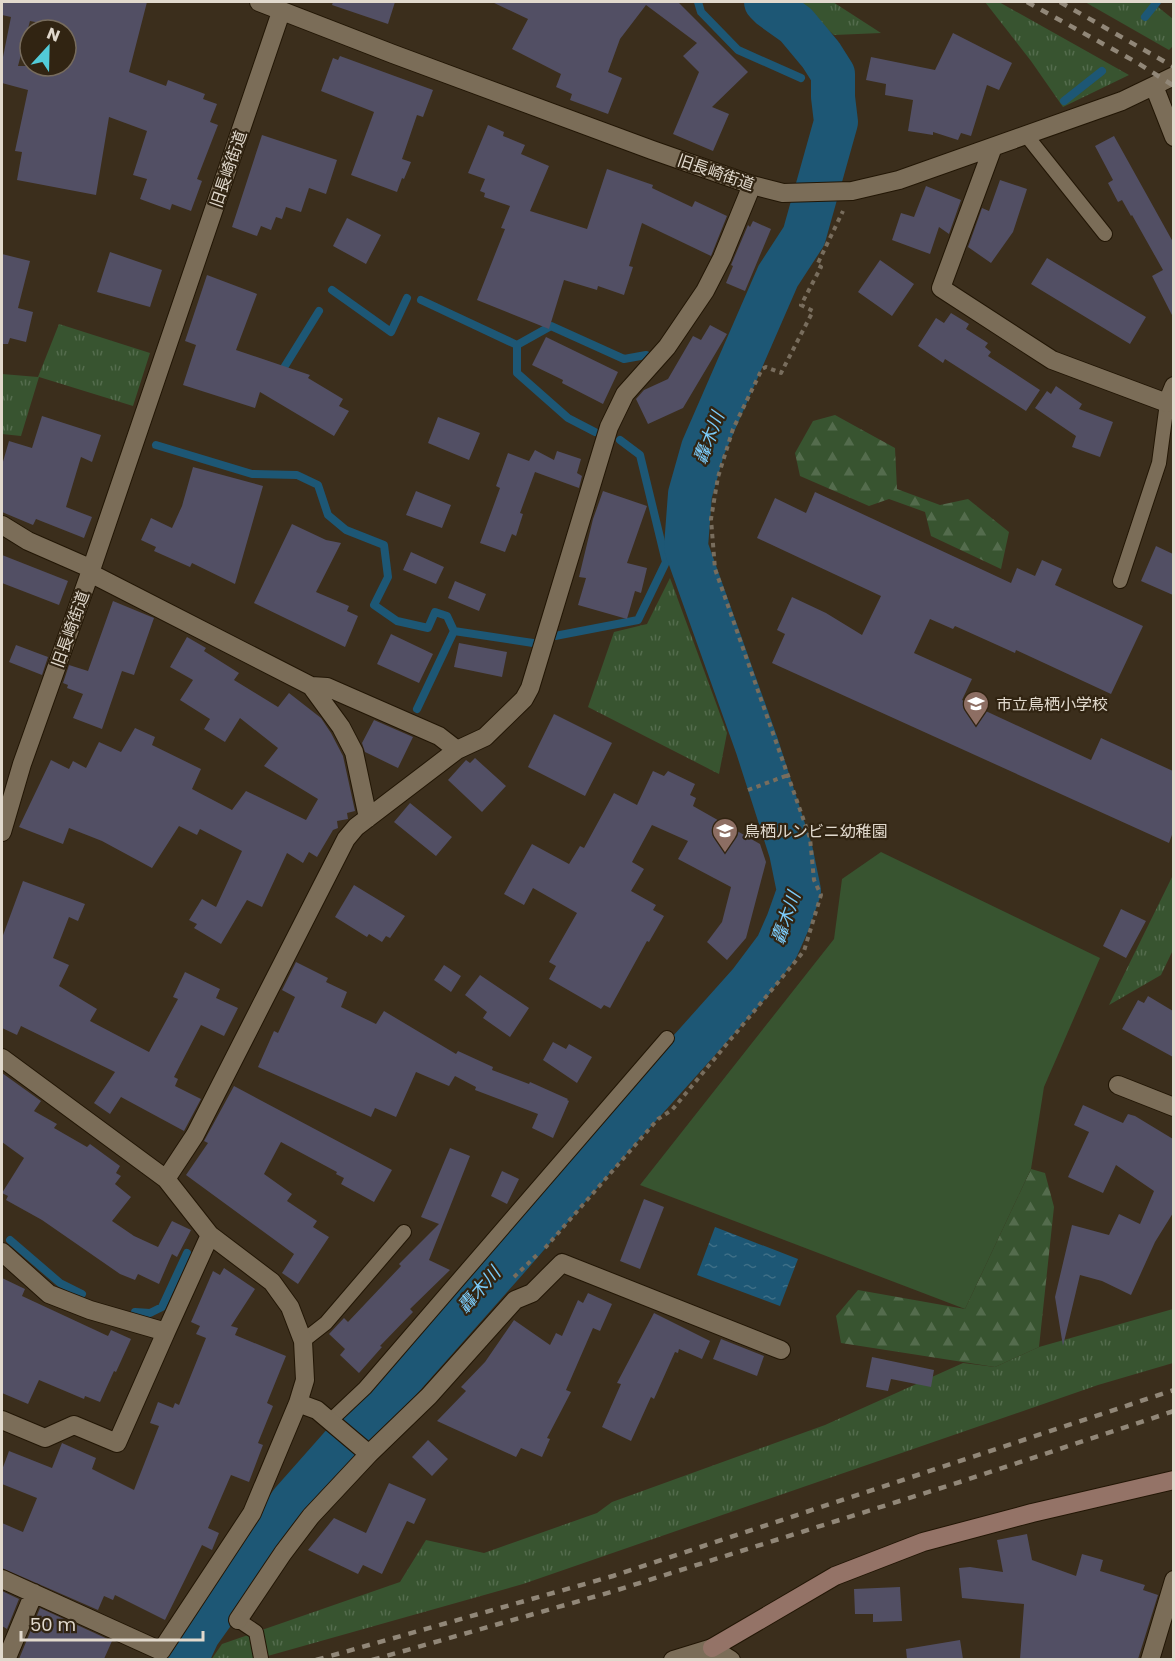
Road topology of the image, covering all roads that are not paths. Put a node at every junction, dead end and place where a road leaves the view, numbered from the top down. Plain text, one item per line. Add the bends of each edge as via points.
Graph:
1 (259, 2) edge
2 (281, 12) junction
3 (1173, 76) edge
4 (1154, 86) junction
5 (1026, 135) junction
6 (1173, 137) edge
7 (993, 147) junction
8 (752, 185) junction
9 (1105, 234) dead end
10 (1170, 395) edge
11 (2, 525) edge
12 (91, 571) junction
13 (1120, 581) dead end
14 (311, 686) junction
15 (457, 750) junction
16 (368, 818) junction
17 (2, 832) edge
18 (667, 1038) dead end
19 (2, 1059) edge
20 (1118, 1085) dead end
21 (1173, 1107) edge
22 (166, 1179) junction
23 (404, 1232) dead end
24 (210, 1235) junction
25 (2, 1252) edge
26 (166, 1332) junction
27 (303, 1341) junction
28 (781, 1350) dead end
29 (298, 1403) junction
30 (2, 1420) edge
31 (330, 1421) junction
32 (369, 1455) junction
33 (1173, 1480) edge
34 (2, 1579) edge
35 (1173, 1580) edge
36 (34, 1593) junction
37 (238, 1620) joint
38 (712, 1648) junction
39 (159, 1655) edge
40 (261, 1658) dead end
41 (6, 1659) edge
42 (673, 1659) edge
43 (731, 1659) edge
44 (1150, 1659) edge

1 - 2 street
2 - 8 street, 旧長崎街道
2 - 12 street, 旧長崎街道
3 - 4 street
4 - 5 street
4 - 6 street
5 - 7 street
5 - 9 lane
7 - 8 street, 旧長崎街道 via 899,180 845,192 783,193
7 - 10 street via 941,288 1052,360
8 - 15 street via 705,291 667,347 625,394 609,427 530,688 524,699 485,737
10 - 13 lane via 1159,463
11 - 12 street
12 - 14 street
12 - 17 street, 旧長崎街道 via 22,764
14 - 15 street via 327,687 439,736
14 - 16 street via 354,752
15 - 16 street
16 - 22 street via 346,839 195,1135
18 - 31 lane via 373,1379
19 - 22 street
20 - 21 street
22 - 24 street
23 - 27 lane via 326,1323
24 - 26 street
24 - 27 street via 272,1282 290,1307
25 - 26 street via 49,1294
26 - 30 street via 117,1443 74,1425 45,1438
27 - 29 street via 305,1380
28 - 32 street via 561,1263 532,1293 515,1300 429,1396
29 - 31 street via 317,1410
29 - 39 street via 252,1513
31 - 32 street
32 - 37 street via 311,1516
33 - 38 street via 923,1542 835,1576
34 - 36 street
35 - 44 street
36 - 39 street
36 - 41 street
37 - 40 lane via 256,1632
38 - 42 street
38 - 43 street

